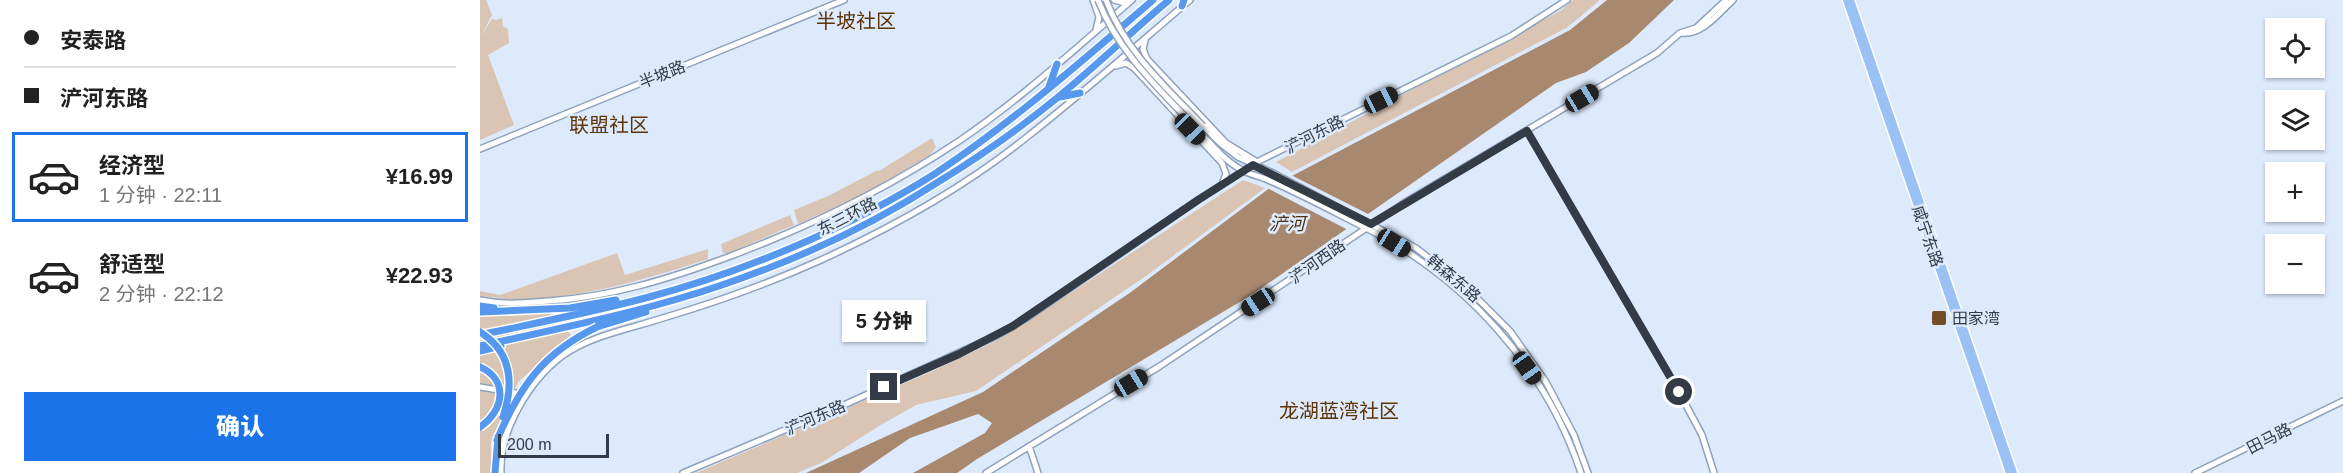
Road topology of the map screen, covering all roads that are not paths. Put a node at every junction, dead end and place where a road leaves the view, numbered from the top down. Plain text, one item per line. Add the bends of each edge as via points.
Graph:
1 (844, 0) edge
2 (1093, 0) edge
3 (1098, 0) edge
4 (1106, 0) edge
5 (1114, 0) edge
6 (1131, 0) edge
7 (1153, 0) edge
8 (1169, 0) edge
9 (1190, 0) edge
10 (1568, 0) edge
11 (1726, 0) edge
12 (1733, 0) edge
13 (1846, 0) edge
14 (1851, 0) edge
15 (1183, 3) edge
16 (1095, 32) junction
17 (1151, 33) junction
18 (1680, 33) junction
19 (1057, 64) junction
20 (1106, 71) junction
21 (1048, 89) junction
22 (1080, 93) junction
23 (1058, 98) junction
24 (1201, 128) junction
25 (1527, 131) junction
26 (1204, 143) junction
27 (1213, 146) junction
28 (480, 149) edge
29 (1217, 157) junction
30 (1255, 164) junction
31 (1243, 171) junction
32 (1221, 185) junction
33 (1371, 224) junction
34 (1365, 228) junction
35 (720, 286) junction
36 (649, 297) junction
37 (480, 300) edge
38 (480, 306) edge
39 (509, 310) junction
40 (480, 312) edge
41 (573, 325) junction
42 (480, 334) edge
43 (480, 346) edge
44 (480, 351) edge
45 (480, 367) edge
46 (480, 387) edge
47 (526, 397) junction
48 (2343, 401) edge
49 (480, 427) edge
50 (497, 440) junction
51 (1029, 446) junction
52 (495, 473) edge
53 (501, 473) edge
54 (683, 473) edge
55 (986, 473) edge
56 (1038, 473) edge
57 (1581, 473) edge
58 (1588, 473) edge
59 (1714, 473) edge
60 (2011, 473) edge
61 (2195, 473) edge

1 - 28 main road, 半坡路
2 - 16 main road via 1099,17
3 - 24 main road, 韩森东路, bridge via 1124,48
4 - 24 main road, 韩森东路, bridge via 1121,33 1138,57
5 - 6 main road
6 - 16 main road
7 - 21 highway, 东三环路
8 - 23 highway, 东三环路
9 - 15 main road
10 - 30 main road, 浐河东路 via 1511,36
11 - 18 main road, 浐河西路 via 1696,28
12 - 18 main road, 浐河西路 via 1705,26 1690,34
13 - 60 main road, 咸宁东路
14 - 60 main road, 咸宁东路
15 - 17 main road
16 - 19 main road
17 - 20 main road
17 - 30 main road via 1143,45 1147,58 1226,143
18 - 25 main road, 浐河西路 via 1656,53
19 - 21 highway
19 - 37 main road via 950,147 853,202 767,242 605,295 502,304
20 - 22 main road
20 - 26 main road via 1130,64
21 - 36 highway, 东三环路 via 934,174 857,216 742,267
22 - 23 highway
22 - 47 main road via 1026,138 907,216 757,287 596,338 560,358
23 - 35 highway, 东三环路 via 963,166 906,201 811,249
24 - 27 main road, 韩森东路
24 - 30 main road, 韩森东路 via 1238,158
25 - 33 main road, 浐河西路
25 - 59 main road via 1679,392 1702,435
26 - 27 main road
26 - 29 main road
27 - 29 main road
27 - 31 main road, 韩森东路
29 - 32 main road via 1225,169
30 - 31 main road, 浐河东路
30 - 33 main road, 韩森东路
31 - 32 main road, 浐河东路
31 - 34 main road, 韩森东路
32 - 54 main road, 浐河东路 via 998,335
33 - 34 main road, 浐河西路
33 - 58 main road, 韩森东路 via 1442,266 1510,331 1563,412
34 - 51 main road, 浐河西路 via 1160,366
34 - 57 main road, 韩森东路 via 1435,271 1491,322 1540,386 1565,432
35 - 41 highway, 东三环路
35 - 50 highway, bridge via 703,295 597,327 555,352 517,398
36 - 39 highway via 570,308
36 - 42 highway, 东三环路
38 - 39 highway
39 - 40 highway
41 - 43 highway, 东三环路
41 - 44 highway
42 - 50 highway, bridge via 502,353 510,374 508,400
45 - 49 highway, bridge via 497,382 501,398 495,415
46 - 47 main road
47 - 53 main road via 506,436
48 - 61 main road, 田马路
50 - 52 highway, bridge
51 - 55 main road, 浐河西路
51 - 56 main road

